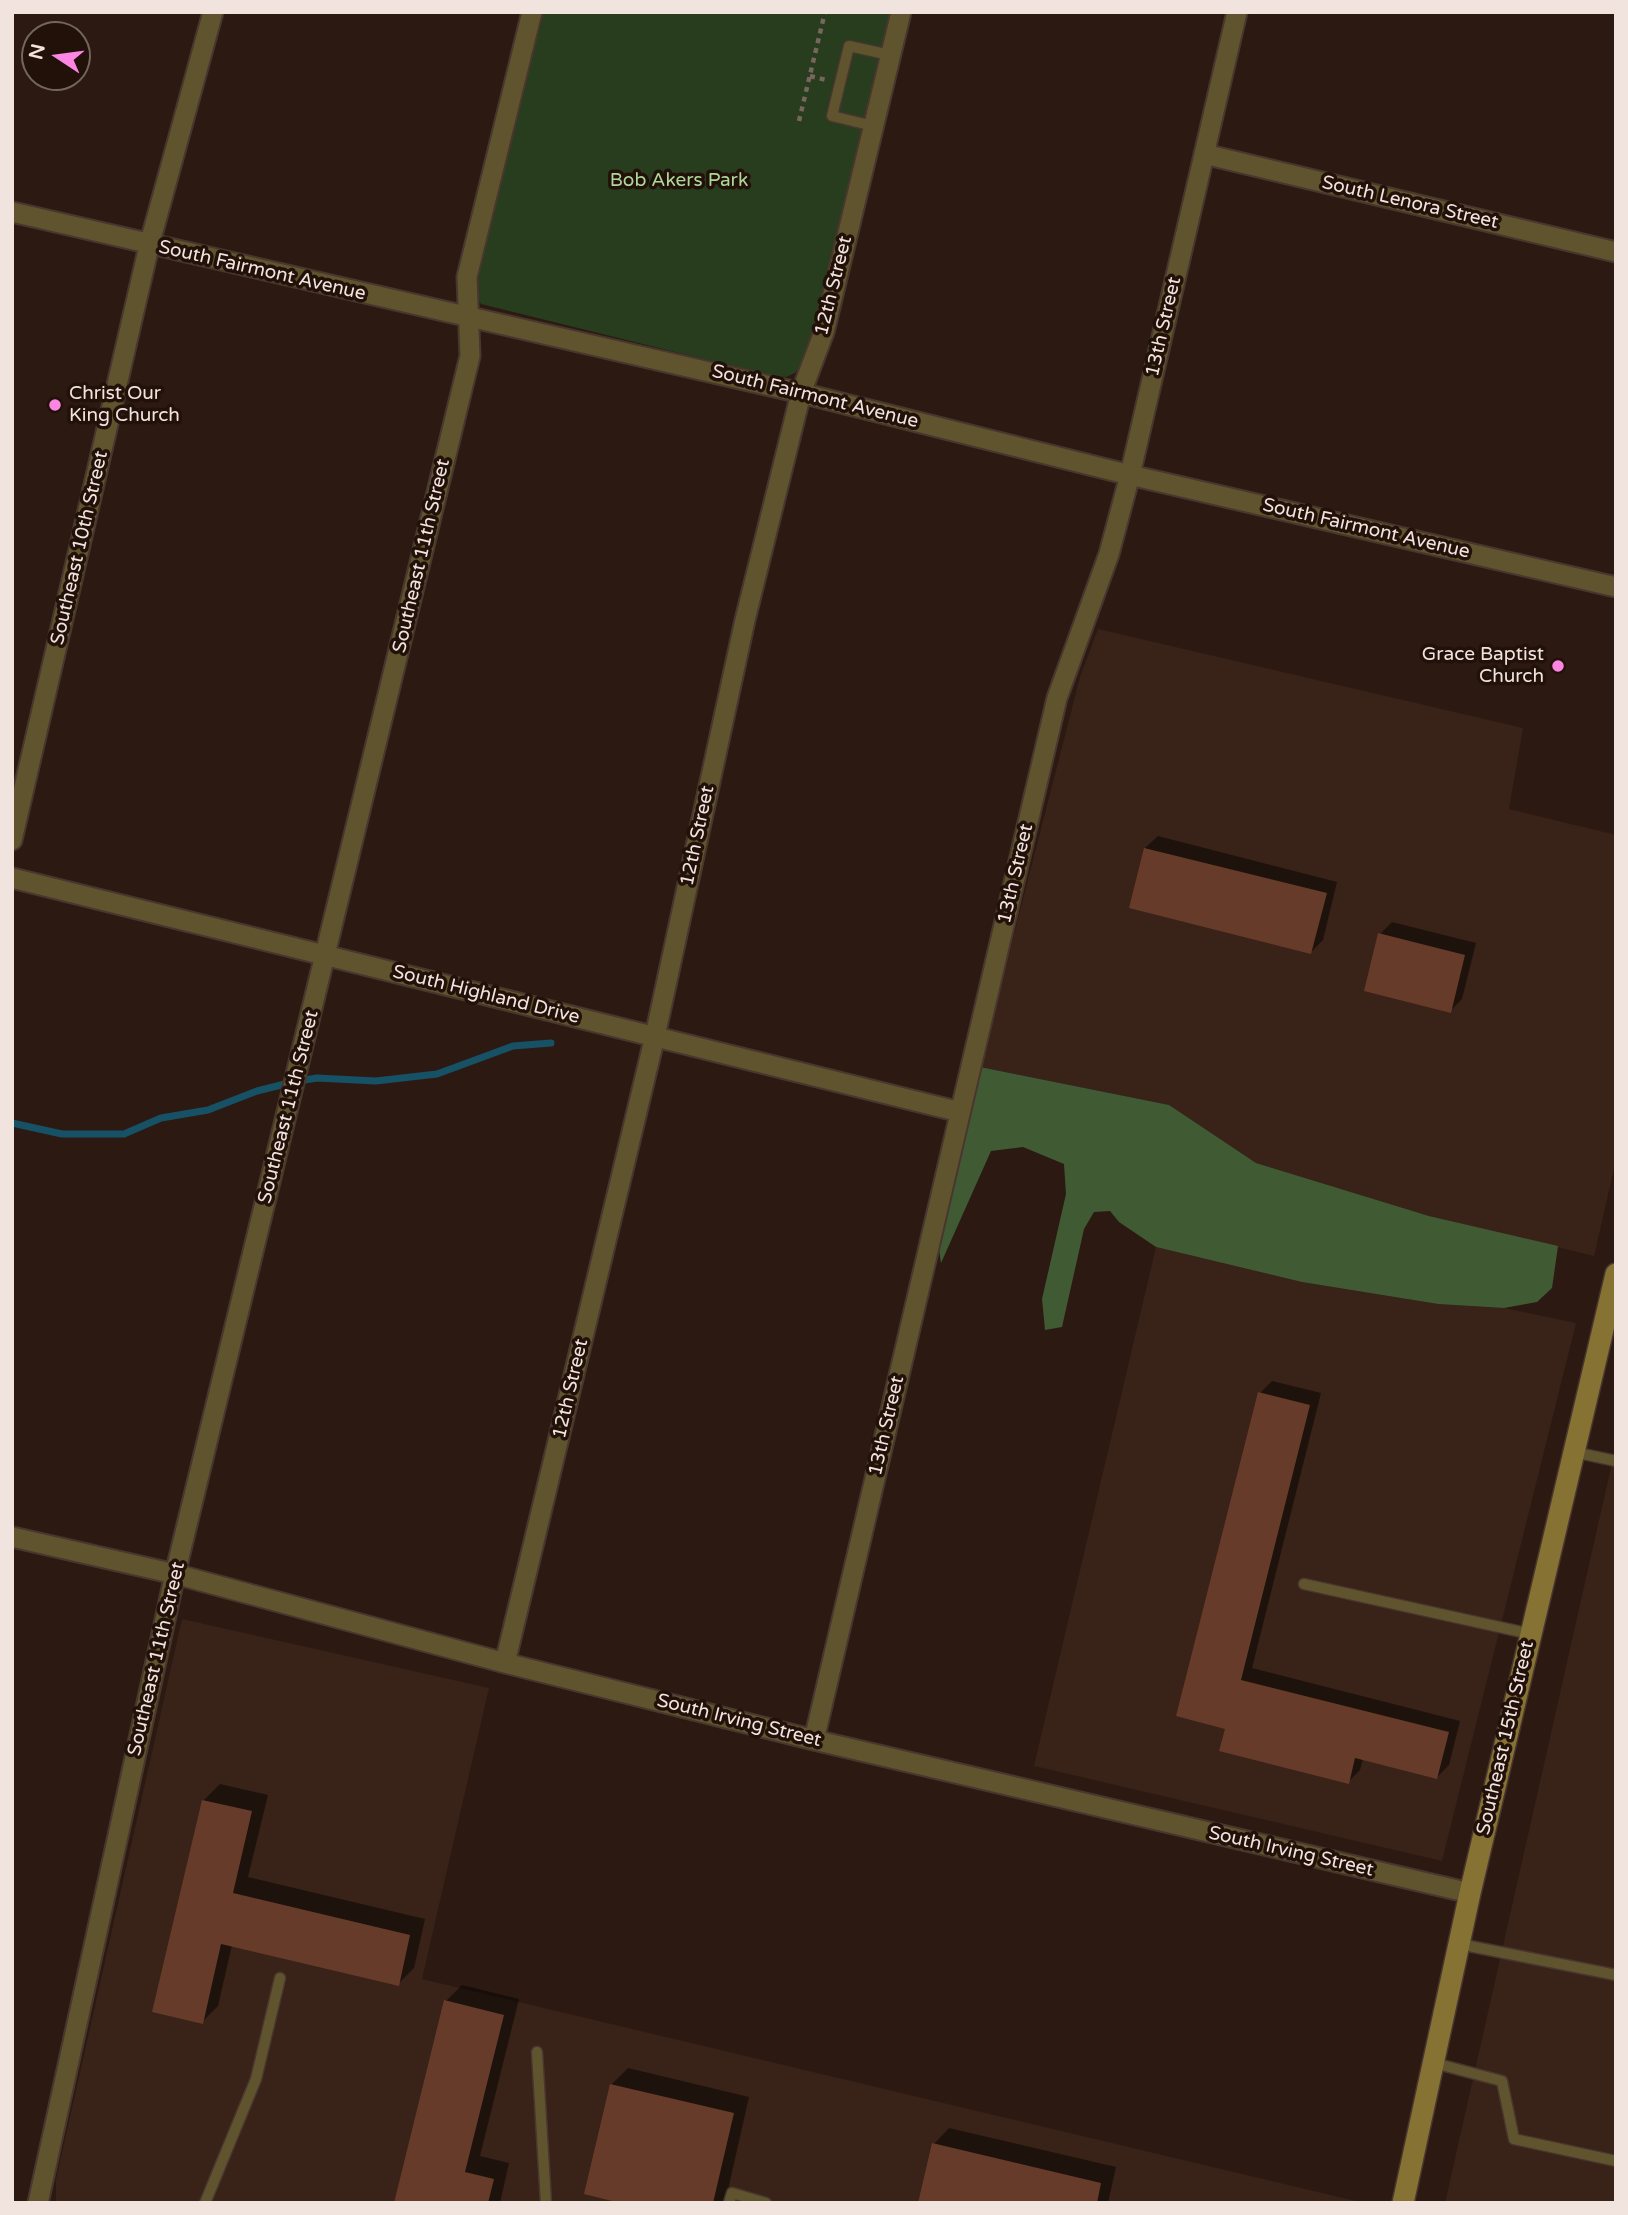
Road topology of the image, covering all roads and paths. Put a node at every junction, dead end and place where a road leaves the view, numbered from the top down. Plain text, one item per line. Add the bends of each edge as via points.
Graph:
1 (214, 12) edge
2 (532, 12) edge
3 (825, 12) edge
4 (901, 12) edge
5 (1237, 12) edge
6 (890, 55) junction
7 (799, 121) dead end
8 (873, 126) junction
9 (1204, 154) junction
10 (12, 212) edge
11 (149, 246) junction
12 (1616, 252) edge
13 (468, 317) junction
14 (801, 393) junction
15 (1130, 475) junction
16 (1616, 587) edge
17 (12, 840) edge
18 (12, 878) edge
19 (326, 956) junction
20 (655, 1036) junction
21 (960, 1112) junction
22 (1616, 1275) edge
23 (1574, 1451) junction
24 (1616, 1461) edge
25 (12, 1537) edge
26 (176, 1574) junction
27 (1304, 1584) dead end
28 (1531, 1634) junction
29 (505, 1663) junction
30 (814, 1740) junction
31 (1470, 1894) junction
32 (1459, 1944) junction
33 (1616, 1975) edge
34 (280, 1978) dead end
35 (537, 2052) dead end
36 (1434, 2063) junction
37 (1616, 2161) edge
38 (38, 2203) edge
39 (205, 2203) edge
40 (546, 2203) edge
41 (729, 2203) edge
42 (766, 2203) edge
43 (1403, 2203) edge

1 - 11 street, Southeast 10th Street
2 - 13 street, Southeast 11th Street via 467,277
3 - 7 path
4 - 6 street, 12th Street
5 - 9 street, 13th Street
6 - 8 street, 12th Street
6 - 8 lane via 849,46 832,116
8 - 14 street, 12th Street via 824,332
9 - 12 street, South Lenora Street
9 - 15 street, 13th Street
10 - 11 street, South Fairmont Avenue
11 - 13 street, South Fairmont Avenue
11 - 17 street, Southeast 10th Street
13 - 14 street, South Fairmont Avenue
13 - 19 street, Southeast 11th Street via 470,356
14 - 15 street, South Fairmont Avenue
14 - 20 street, 12th Street via 745,620
15 - 16 street, South Fairmont Avenue
15 - 21 street, 13th Street via 1109,554 1057,698
18 - 19 street, South Highland Drive
19 - 20 street, South Highland Drive
19 - 26 street, Southeast 11th Street
20 - 21 street, South Highland Drive
20 - 29 street, 12th Street
21 - 30 street, 13th Street
22 - 23 main road, Southeast 15th Street
23 - 24 lane
23 - 28 main road, Southeast 15th Street
25 - 26 street, South Irving Street
26 - 29 street, South Irving Street
26 - 38 street, Southeast 11th Street
27 - 28 lane
28 - 31 main road, Southeast 15th Street
29 - 30 street, South Irving Street
30 - 31 street, South Irving Street
31 - 32 main road, Southeast 15th Street
32 - 33 lane
32 - 36 main road, Southeast 15th Street
34 - 39 lane via 256,2079
35 - 40 lane
36 - 37 lane via 1502,2081 1514,2139
36 - 43 main road, Southeast 15th Street
41 - 42 lane via 732,2193

